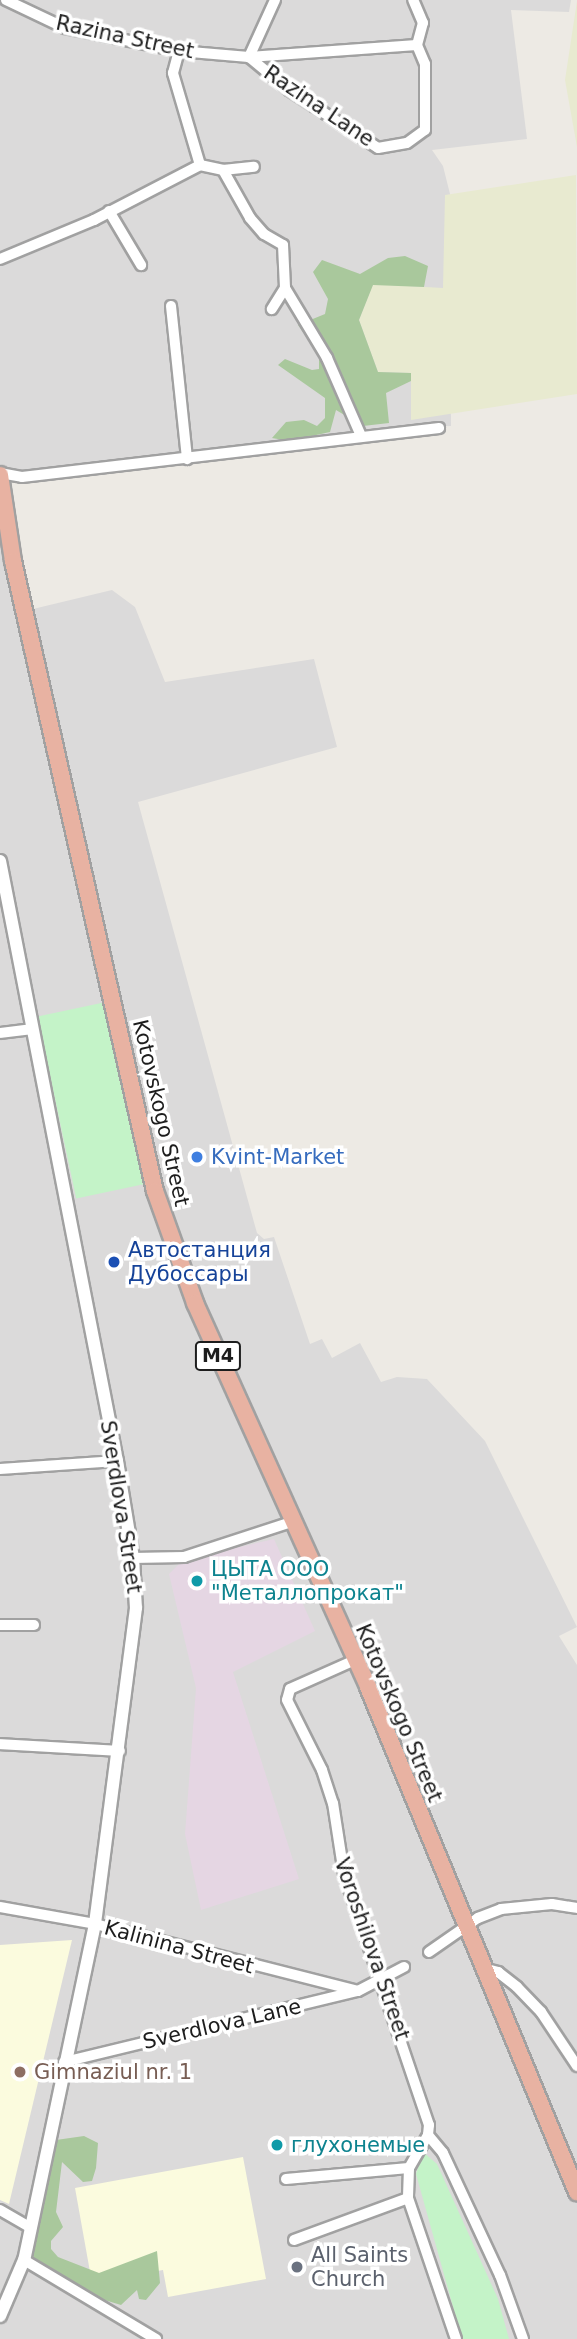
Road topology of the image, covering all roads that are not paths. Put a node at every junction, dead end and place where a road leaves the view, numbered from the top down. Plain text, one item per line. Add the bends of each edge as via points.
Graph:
1 (2, 0) edge
2 (275, 0) edge
3 (413, 0) edge
4 (420, 40) junction
5 (179, 51) junction
6 (249, 57) junction
7 (200, 166) junction
8 (254, 167) dead end
9 (223, 170) junction
10 (108, 211) junction
11 (0, 259) edge
12 (141, 265) dead end
13 (285, 288) junction
14 (171, 306) dead end
15 (272, 309) dead end
16 (439, 428) dead end
17 (361, 436) junction
18 (187, 459) junction
19 (0, 474) edge
20 (0, 861) edge
21 (32, 1028) junction
22 (0, 1033) edge
23 (117, 1461) junction
24 (0, 1469) edge
25 (292, 1522) junction
26 (133, 1558) junction
27 (0, 1625) edge
28 (34, 1625) dead end
29 (355, 1660) junction
30 (0, 1744) edge
31 (120, 1751) junction
32 (0, 1907) edge
33 (577, 1908) edge
34 (95, 1924) junction
35 (465, 1927) junction
36 (429, 1952) dead end
37 (404, 1967) dead end
38 (482, 1968) junction
39 (379, 1982) junction
40 (358, 1991) junction
41 (64, 2062) junction
42 (577, 2066) edge
43 (428, 2135) junction
44 (409, 2168) junction
45 (286, 2179) dead end
46 (577, 2192) edge
47 (408, 2198) junction
48 (0, 2210) edge
49 (30, 2227) junction
50 (294, 2240) dead end
51 (24, 2260) junction
52 (0, 2316) edge
53 (156, 2339) edge
54 (456, 2339) edge
55 (523, 2339) edge

1 - 5 street, Razina Street via 65,27
2 - 6 street
3 - 4 street via 421,12
4 - 6 street, Razina Street
4 - 6 street, Razina Lane via 425,64 425,130 420,138 391,148 378,148 358,137
5 - 6 street, Razina Street
5 - 7 street via 173,73
7 - 9 street
7 - 10 street
8 - 9 street
9 - 13 street via 250,218 264,234 283,245
10 - 11 street
10 - 12 street
13 - 15 street
13 - 17 street via 327,358
14 - 18 street
16 - 17 street
17 - 18 street
18 - 19 street via 22,477
19 - 25 highway, Kotovskogo Street / M4 via 20,595 155,1191 195,1303
20 - 21 street, Sverdlova Street
21 - 22 street
21 - 23 street, Sverdlova Street
23 - 24 street
23 - 26 street, Sverdlova Street
25 - 26 street via 184,1557
25 - 29 highway, Kotovskogo Street / M4
26 - 31 street, Sverdlova Street via 136,1608
27 - 28 street
29 - 35 highway, Kotovskogo Street / M4
29 - 39 street, Voroshilova Street via 290,1689 287,1700 333,1803 344,1874
30 - 31 street
31 - 34 street, Sverdlova Street
32 - 34 street, Kalinina Street
33 - 35 street via 552,1904 501,1909
34 - 40 street, Kalinina Street
34 - 41 street, Sverdlova Street
35 - 36 street
35 - 38 highway, Kotovskogo Street / M4
37 - 39 street, Sverdlova Lane
38 - 42 street via 498,1972 517,1987 541,2012
38 - 46 highway, Kotovskogo Street / M4
39 - 40 street, Sverdlova Lane
39 - 43 street, Voroshilova Street via 416,2080
40 - 41 street, Sverdlova Lane
41 - 49 street, Sverdlova Street
43 - 44 street
43 - 55 street via 443,2152
44 - 45 street
44 - 47 street
47 - 50 street
47 - 54 street
48 - 49 street
49 - 51 street, Sverdlova Street
51 - 52 street, Sverdlova Street
51 - 53 street

